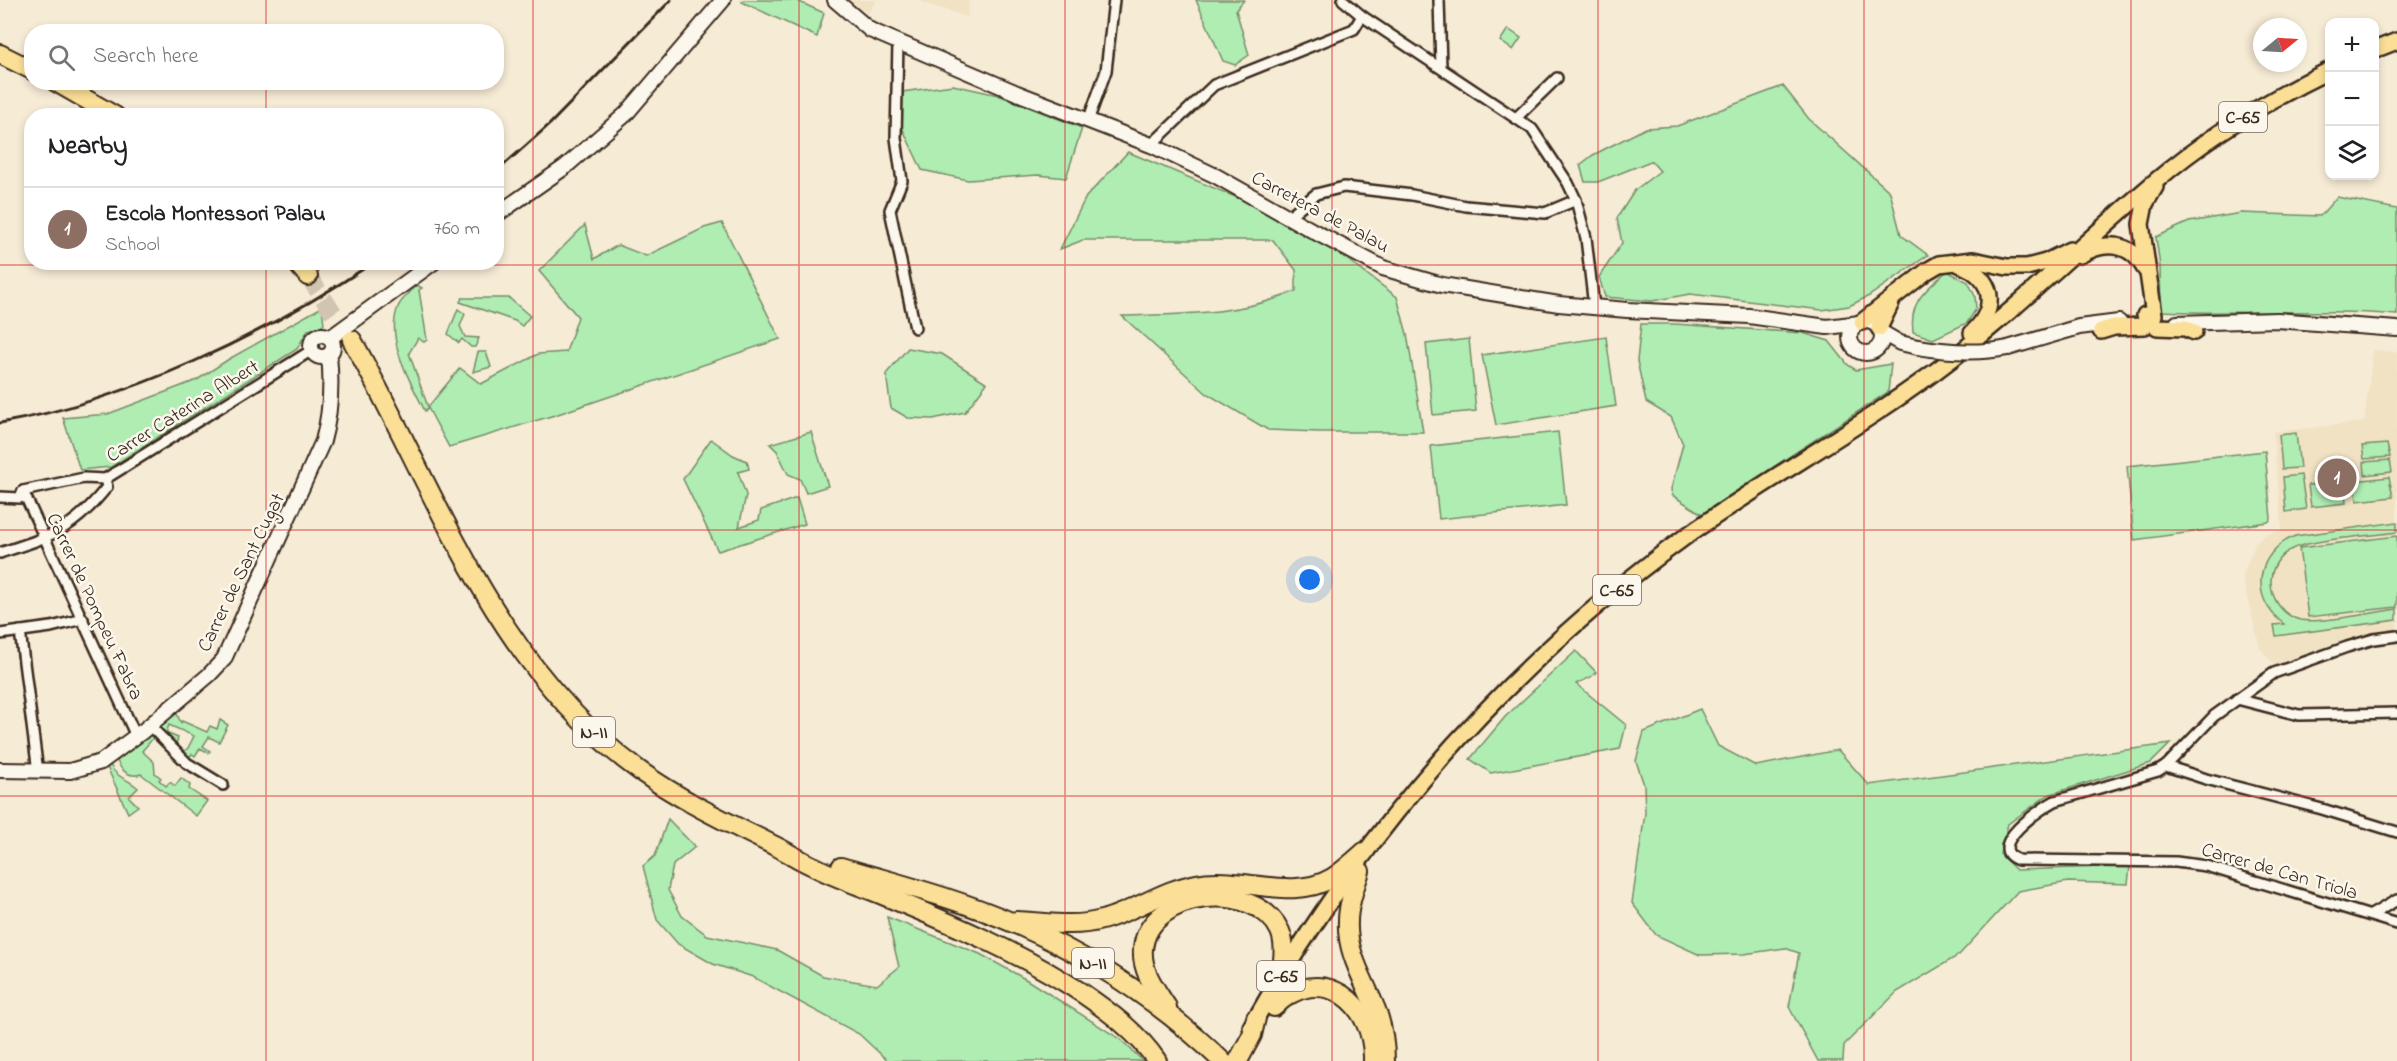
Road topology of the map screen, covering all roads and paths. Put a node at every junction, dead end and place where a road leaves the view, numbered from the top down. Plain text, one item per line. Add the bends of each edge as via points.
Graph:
1 (723, 0) edge
2 (836, 0) edge
3 (1113, 0) edge
4 (1343, 0) edge
5 (1439, 0) edge
6 (1362, 16) junction
7 (2397, 41) edge
8 (898, 42) junction
9 (2379, 48) edge
10 (0, 54) edge
11 (24, 66) edge
12 (1441, 67) junction
13 (2326, 72) edge
14 (1557, 78) dead end
15 (70, 90) edge
16 (101, 108) edge
17 (1516, 118) junction
18 (1088, 121) junction
19 (1151, 145) junction
20 (2163, 175) junction
21 (1576, 200) junction
22 (504, 209) edge
23 (1288, 217) junction
24 (2097, 232) junction
25 (1953, 261) junction
26 (423, 270) edge
27 (2056, 270) junction
28 (2149, 278) junction
29 (1894, 298) junction
30 (1594, 307) junction
31 (2150, 310) junction
32 (2266, 320) junction
33 (1861, 322) junction
34 (2131, 322) joint
35 (2170, 323) joint
36 (1827, 327) junction
37 (915, 328) dead end
38 (1880, 330) junction
39 (2397, 330) edge
40 (2101, 331) junction
41 (2194, 332) junction
42 (2045, 337) junction
43 (330, 338) junction
44 (352, 340) tunnel mouth
45 (1900, 343) junction
46 (1854, 347) junction
47 (1875, 349) junction
48 (312, 350) junction
49 (329, 356) junction
50 (1899, 397) junction
51 (105, 480) junction
52 (23, 491) junction
53 (0, 497) edge
54 (46, 538) junction
55 (0, 553) edge
56 (84, 619) junction
57 (20, 631) junction
58 (0, 634) edge
59 (2397, 636) edge
60 (2237, 699) junction
61 (2397, 713) edge
62 (149, 725) junction
63 (136, 736) junction
64 (2166, 766) junction
65 (0, 770) edge
66 (38, 772) junction
67 (223, 784) dead end
68 (1402, 806) junction
69 (2397, 832) edge
70 (774, 845) junction
71 (1364, 852) junction
72 (1360, 871) junction
73 (2397, 900) edge
74 (2372, 915) junction
75 (1004, 920) junction
76 (2397, 924) edge
77 (1281, 976) junction
78 (1274, 1007) junction
79 (1256, 1018) joint
80 (1175, 1019) junction
81 (1228, 1060) edge
82 (1157, 1061) edge
83 (1243, 1061) edge
84 (1373, 1061) edge
85 (1385, 1061) edge

1 - 22 street via 626,114 565,167
2 - 8 street, Carretera de Palau via 870,30
3 - 18 street via 1106,71
4 - 6 street
5 - 12 street
6 - 12 street
6 - 19 street via 1354,29 1214,85
7 - 9 main road
8 - 18 street, Carretera de Palau
8 - 37 street via 896,138 902,181 890,210
10 - 11 highway
12 - 17 street
13 - 20 main road, C-65 via 2248,113
14 - 17 street
15 - 16 highway
17 - 21 street via 1533,129
18 - 19 street, Carretera de Palau
19 - 23 street, Carretera de Palau
20 - 24 main road, C-65
20 - 28 main road via 2145,204 2142,219
21 - 23 street via 1545,213 1466,206 1344,187 1316,194
21 - 30 street via 1586,238
23 - 30 street, Carretera de Palau via 1383,268 1501,296
24 - 25 main road via 2062,255 2033,266 2013,268 1973,260
24 - 27 main road, C-65
25 - 29 main road via 1931,268
25 - 50 main road via 1968,267 1984,281 1989,301 1986,316 1950,352 1914,378
26 - 43 street
27 - 28 main road via 2092,248 2109,244 2131,252 2142,262
27 - 50 main road, C-65 via 1974,341
28 - 31 main road
29 - 33 main road
29 - 38 main road
30 - 36 street, Carretera de Palau via 1749,316
31 - 34 main road
31 - 35 main road
31 - 40 main road via 2145,326
31 - 41 main road via 2157,327
32 - 35 street
32 - 39 street
32 - 41 street
33 - 36 street, Carretera de Palau
33 - 38 street via 1872,322
33 - 46 street via 1851,332
34 - 42 street via 2090,324
36 - 46 street, Carretera de Palau
38 - 45 street
38 - 47 street via 1881,341
40 - 41 street
40 - 42 street
42 - 45 street, bridge via 2008,348 1973,352 1948,352
43 - 48 street via 316,337
43 - 49 street via 333,347
44 - 70 highway, N-II via 466,564 536,671 579,718 638,770 684,799
45 - 47 street
46 - 47 street via 1863,352
48 - 49 street via 319,357
48 - 51 street, Carrer Caterina Albert
49 - 62 street, Carrer de Sant Cugat via 331,398 323,441 231,647 209,675
50 - 68 main road, C-65 via 1687,536 1603,601 1501,694
51 - 52 street, Carrer Caterina Albert via 84,478
51 - 54 street via 107,487 88,511
52 - 53 street, Carrer Caterina Albert via 20,498
52 - 54 street, Carrer de Pompeu Fabra
54 - 55 street
54 - 56 street, Carrer de Pompeu Fabra
56 - 57 street
56 - 63 street, Carrer de Pompeu Fabra
57 - 58 street
57 - 66 street
59 - 60 street via 2374,639 2287,668
60 - 61 street via 2299,715
60 - 64 street via 2214,716
62 - 63 street, Carrer de Sant Cugat
62 - 67 street via 187,763
63 - 66 street, Carrer de Sant Cugat via 110,757 88,767
64 - 69 street
64 - 74 street, Carrer de Can Triola via 2070,795 2042,808 2010,839 2009,854 2018,860 2206,866
65 - 66 street, Carrer de Sant Cugat
68 - 71 main road, C-65
68 - 72 main road, C-65
70 - 75 highway, N-II
70 - 82 highway via 1052,974 1117,1018
71 - 75 highway via 1331,879 1303,887 1208,881 1080,925
71 - 77 main road, C-65
72 - 78 main road, C-65
72 - 85 highway via 1350,905 1349,938 1383,1034
73 - 74 street
74 - 76 street, Carrer de Can Triola
75 - 80 highway, N-II via 1089,961
77 - 79 main road, C-65
77 - 80 highway via 1280,931 1264,910 1222,898 1172,908 1151,926 1143,948 1148,976
78 - 83 main road, C-65
78 - 84 highway via 1301,989 1319,986 1343,994 1365,1022
79 - 81 highway via 1252,1035
80 - 81 highway, N-II

